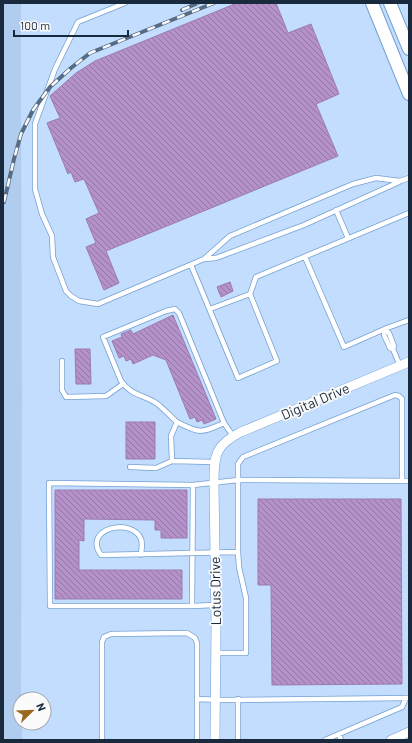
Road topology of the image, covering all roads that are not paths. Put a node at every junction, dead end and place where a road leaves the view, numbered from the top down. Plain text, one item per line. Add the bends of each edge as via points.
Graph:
1 (125, 3) edge
2 (372, 3) edge
3 (390, 3) edge
4 (409, 49) edge
5 (409, 94) edge
6 (409, 178) edge
7 (400, 181) junction
8 (336, 210) junction
9 (409, 213) edge
10 (348, 238) junction
11 (305, 257) junction
12 (204, 259) junction
13 (191, 265) junction
14 (250, 294) junction
15 (210, 309) junction
16 (409, 320) edge
17 (385, 329) junction
18 (62, 361) dead end
19 (406, 364) edge
20 (123, 384) junction
21 (177, 422) junction
22 (224, 423) junction
23 (233, 436) junction
24 (222, 444) joint
25 (172, 461) junction
26 (214, 462) junction
27 (130, 467) dead end
28 (238, 480) junction
29 (402, 481) junction
30 (409, 481) edge
31 (214, 483) junction
32 (193, 485) junction
33 (214, 552) junction
34 (238, 552) junction
35 (192, 553) junction
36 (141, 555) junction
37 (192, 606) junction
38 (215, 606) junction
39 (215, 653) junction
40 (407, 698) edge
41 (196, 699) junction
42 (215, 699) junction
43 (238, 699) junction
44 (409, 732) edge
45 (339, 734) junction
46 (102, 740) edge
47 (196, 740) edge
48 (215, 740) edge
49 (238, 740) edge
50 (325, 740) edge
51 (342, 740) edge
52 (391, 740) edge

1 - 13 lane via 78,22 55,69 35,124 36,189 42,214 52,236 53,257 66,291 79,301 98,304
2 - 5 main road
3 - 4 main road
6 - 7 lane
7 - 8 lane
7 - 12 lane via 376,178 353,184 230,236
8 - 10 lane
8 - 12 lane via 304,225 216,258
9 - 10 lane
10 - 11 lane
11 - 14 lane via 256,277
11 - 17 lane via 344,347
12 - 13 lane
13 - 15 lane
14 - 15 lane
14 - 15 lane via 277,361 238,378
16 - 17 lane
17 - 19 lane via 384,335 390,348
18 - 20 lane via 62,390 66,397 106,396
19 - 23 street, Digital Drive
20 - 21 lane via 132,392 158,404
20 - 22 lane via 103,337 166,310 175,309 179,313
21 - 22 lane via 201,432
21 - 25 lane via 171,436
22 - 23 lane
23 - 24 street, Digital Drive
24 - 26 street, Lotus Drive
25 - 26 lane
25 - 27 lane via 156,468
26 - 31 street, Lotus Drive
28 - 29 lane
28 - 29 lane via 238,464 243,457 395,394 402,399
28 - 31 lane
28 - 34 lane
29 - 30 lane
31 - 32 lane
31 - 33 street, Lotus Drive
32 - 35 lane
32 - 37 lane via 49,483 50,606
33 - 34 lane
33 - 35 lane
33 - 38 street, Lotus Drive
34 - 39 lane via 246,598 246,653
35 - 36 lane
35 - 37 lane
36 - 36 lane via 101,555 96,545 106,530 127,528 142,540
37 - 38 lane
38 - 39 street, Lotus Drive
39 - 42 street, Lotus Drive
40 - 43 lane
40 - 45 lane via 402,707
41 - 42 lane
41 - 46 lane via 197,643 192,635 107,635 102,642
41 - 47 lane
42 - 43 lane
42 - 48 street, Lotus Drive
43 - 49 lane
44 - 52 street
45 - 50 lane
45 - 51 lane

